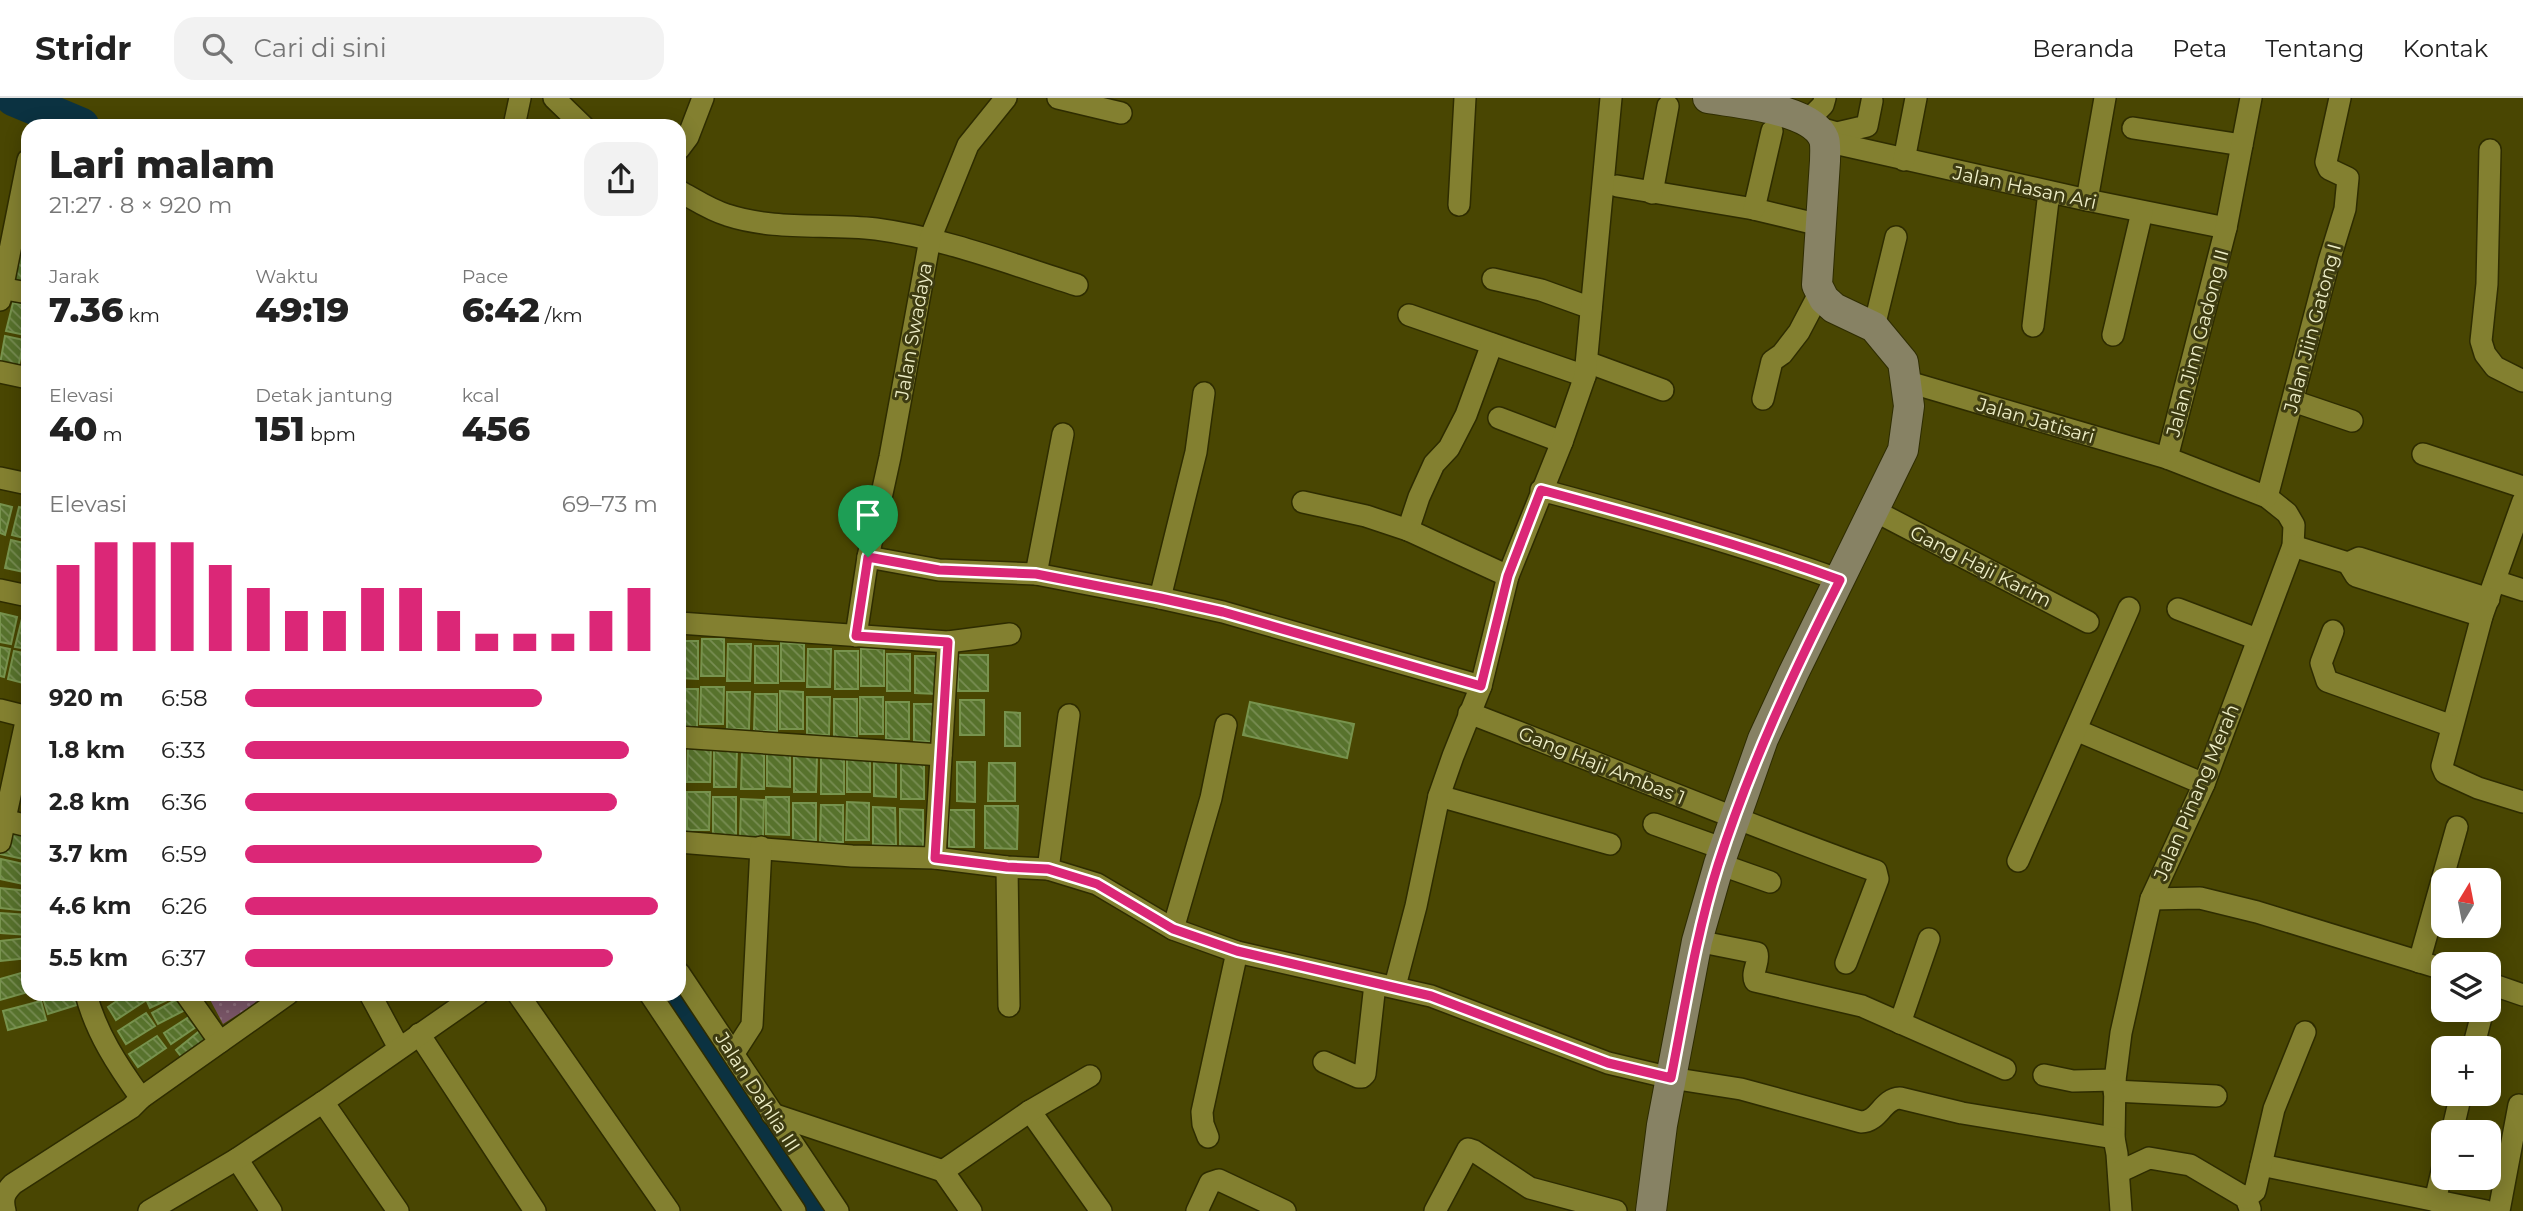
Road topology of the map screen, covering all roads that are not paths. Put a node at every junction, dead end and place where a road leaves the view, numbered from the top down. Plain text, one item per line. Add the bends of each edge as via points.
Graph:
1 (520, 98) edge
2 (554, 98) edge
3 (703, 98) edge
4 (1006, 98) edge
5 (1058, 98) edge
6 (1465, 98) edge
7 (1611, 98) edge
8 (1708, 98) edge
9 (1825, 98) edge
10 (1916, 98) edge
11 (2105, 98) edge
12 (2251, 98) edge
13 (2340, 98) edge
14 (1872, 101) dead end
15 (1668, 106) dead end
16 (1121, 113) dead end
17 (516, 119) edge
18 (576, 119) edge
19 (2133, 128) dead end
20 (1815, 130) junction
21 (1772, 131) dead end
22 (686, 140) edge
23 (2242, 145) junction
24 (2490, 150) dead end
25 (1904, 160) junction
26 (1617, 186) dead end
27 (21, 187) edge
28 (2049, 192) junction
29 (1652, 193) junction
30 (686, 195) edge
31 (2087, 200) junction
32 (1459, 205) dead end
33 (1754, 209) junction
34 (15, 211) edge
35 (2142, 212) junction
36 (1821, 225) junction
37 (2226, 229) junction
38 (1896, 237) dead end
39 (930, 239) junction
40 (1493, 279) dead end
41 (1077, 285) dead end
42 (1, 292) edge
43 (1820, 292) junction
44 (21, 293) edge
45 (1591, 308) junction
46 (1409, 315) dead end
47 (2033, 326) dead end
48 (1874, 327) junction
49 (2113, 335) dead end
50 (1492, 344) junction
51 (1586, 369) junction
52 (0, 372) edge
53 (21, 376) edge
54 (1905, 381) junction
55 (2523, 381) edge
56 (1663, 390) dead end
57 (1204, 393) dead end
58 (1763, 399) dead end
59 (2293, 401) junction
60 (1499, 418) dead end
61 (2352, 421) dead end
62 (1063, 434) dead end
63 (1562, 442) junction
64 (2423, 454) dead end
65 (2167, 458) junction
66 (0, 478) edge
67 (21, 482) edge
68 (2523, 487) edge
69 (1541, 490) junction
70 (2267, 497) junction
71 (2523, 501) edge
72 (1303, 502) dead end
73 (1873, 510) junction
74 (1408, 530) junction
75 (2292, 546) junction
76 (868, 557) junction
77 (1036, 574) junction
78 (1508, 576) junction
79 (1840, 580) junction
80 (0, 590) edge
81 (2523, 590) edge
82 (21, 594) edge
83 (1160, 598) junction
84 (2488, 599) junction
85 (2129, 608) dead end
86 (2178, 609) dead end
87 (2088, 622) dead end
88 (686, 624) edge
89 (2333, 631) dead end
90 (1010, 634) dead end
91 (856, 636) junction
92 (2257, 639) junction
93 (948, 642) junction
94 (1481, 686) junction
95 (0, 710) edge
96 (1469, 713) junction
97 (21, 715) edge
98 (1069, 715) dead end
99 (1226, 725) dead end
100 (2452, 726) junction
101 (2076, 730) junction
102 (686, 737) edge
103 (21, 744) edge
104 (942, 755) junction
105 (2204, 784) junction
106 (1439, 796) junction
107 (2523, 802) edge
108 (4, 820) junction
109 (1735, 820) junction
110 (21, 824) edge
111 (1654, 824) dead end
112 (2457, 827) dead end
113 (0, 842) edge
114 (686, 842) edge
115 (1610, 844) dead end
116 (761, 846) junction
117 (1721, 857) junction
118 (935, 858) junction
119 (2018, 861) dead end
120 (1007, 867) junction
121 (1048, 869) junction
122 (1770, 881) dead end
123 (2151, 899) junction
124 (1173, 929) junction
125 (1929, 939) dead end
126 (1697, 941) junction
127 (1237, 951) junction
128 (2419, 962) junction
129 (1846, 963) dead end
130 (2431, 966) edge
131 (686, 983) edge
132 (1385, 985) junction
133 (2501, 989) edge
134 (2523, 995) edge
135 (88, 1001) edge
136 (191, 1001) edge
137 (278, 1001) edge
138 (374, 1001) edge
139 (467, 1001) edge
140 (523, 1001) edge
141 (654, 1001) edge
142 (1009, 1006) dead end
143 (1900, 1023) junction
144 (2305, 1032) dead end
145 (419, 1034) junction
146 (220, 1042) junction
147 (399, 1048) junction
148 (733, 1053) junction
149 (1324, 1062) dead end
150 (2005, 1069) dead end
151 (2044, 1075) dead end
152 (1090, 1076) dead end
153 (1671, 1078) junction
154 (2115, 1085) junction
155 (2216, 1096) dead end
156 (141, 1098) junction
157 (323, 1102) junction
158 (2519, 1105) dead end
159 (1030, 1111) junction
160 (772, 1114) junction
161 (1208, 1137) dead end
162 (2114, 1138) junction
163 (237, 1158) junction
164 (2261, 1165) junction
165 (943, 1171) junction
166 (2119, 1172) junction
167 (2438, 1190) edge
168 (2435, 1201) junction
169 (2248, 1204) edge
170 (786, 1208) edge
171 (5, 1211) edge
172 (149, 1211) edge
173 (271, 1211) edge
174 (398, 1211) edge
175 (535, 1211) edge
176 (669, 1211) edge
177 (838, 1211) edge
178 (971, 1211) edge
179 (1101, 1211) edge
180 (1197, 1211) edge
181 (1285, 1211) edge
182 (1435, 1211) edge
183 (1616, 1211) edge
184 (1651, 1211) edge
185 (2121, 1211) edge
186 (2486, 1211) edge
187 (2499, 1211) edge

1 - 17 street
2 - 18 street
3 - 22 street
4 - 39 street via 968,145
5 - 16 street
6 - 32 street
7 - 45 street
8 - 20 street via 1775,110
9 - 20 street
10 - 25 street
11 - 31 street
12 - 23 street, Jalan Jinn Gadong II
13 - 59 street, Jalan Jiin Gatong I via 2326,162 2329,169 2348,178 2349,186
14 - 20 street via 1867,126 1837,133
15 - 29 street
19 - 23 street
20 - 25 street, Jalan Hasan Ari
20 - 36 street
21 - 33 street
23 - 37 street, Jalan Jinn Gadong II
24 - 55 street via 2482,341 2495,367
25 - 28 street, Jalan Hasan Ari
26 - 29 street
27 - 34 street
28 - 31 street, Jalan Hasan Ari
28 - 47 street
29 - 33 street
30 - 39 street, Jalan Swadaya via 725,215 756,222 875,229
31 - 35 street, Jalan Hasan Ari
33 - 36 street
34 - 42 street
35 - 37 street, Jalan Hasan Ari
35 - 49 street
36 - 43 street
37 - 65 street, Jalan Jinn Gadong II
38 - 48 street
39 - 41 street
39 - 76 street, Jalan Swadaya
40 - 45 street
42 - 44 street
43 - 48 street via 1842,313
43 - 58 street via 1799,332 1772,361
45 - 51 street
46 - 50 street
48 - 54 street via 1903,362
50 - 51 street
50 - 74 street via 1466,415 1449,449 1434,464
51 - 56 street
51 - 63 street
52 - 53 street
54 - 65 street, Jalan Jatisari
54 - 73 street via 1909,406 1903,450
57 - 83 street via 1196,452
59 - 61 street
59 - 70 street, Jalan Jiin Gatong I
60 - 63 street
62 - 77 street
63 - 69 street
64 - 68 street
65 - 70 street, Jalan Pinang Merah
66 - 67 street
69 - 78 street
69 - 79 street via 1650,519
70 - 75 street, Jalan Pinang Merah via 2294,525
71 - 84 street
72 - 74 street
73 - 79 street
73 - 87 street, Gang Haji Karim
74 - 78 street
75 - 84 street via 2348,563 2359,558
75 - 92 street, Jalan Pinang Merah
76 - 77 street via 939,570
76 - 91 street, Jalan Swadaya
77 - 83 street
78 - 94 street
79 - 109 street via 1763,739
80 - 82 street
81 - 84 street
83 - 94 street
84 - 100 street
85 - 101 street
86 - 92 street
88 - 91 street
89 - 100 street via 2321,663 2327,681
90 - 93 street
91 - 93 street
92 - 105 street, Jalan Pinang Merah
93 - 104 street
94 - 96 street
95 - 97 street
96 - 106 street
96 - 109 street, Gang Haji Ambas 1
98 - 121 street
99 - 124 street via 1212,798
100 - 107 street via 2442,760 2445,773
101 - 105 street
101 - 119 street
102 - 104 street
103 - 108 street
104 - 118 street
105 - 123 street, Jalan Pinang Merah
106 - 115 street
106 - 132 street via 1416,906
108 - 110 street
108 - 113 street
109 - 117 street
109 - 129 street, Gang Haji Ambas 1 via 1876,871 1878,879
111 - 117 street
112 - 128 street
114 - 116 street
116 - 118 street via 852,856
116 - 148 street via 752,1025
117 - 122 street
117 - 126 street
118 - 120 street
120 - 121 street
120 - 142 street
121 - 124 street via 1097,884
123 - 128 street via 2200,898
123 - 154 street, Jalan Pinang Merah via 2121,1033
124 - 127 street
125 - 143 street
126 - 143 street via 1757,953 1755,981 1862,1006
126 - 153 street
127 - 132 street
127 - 161 street via 1202,1112
128 - 130 street
131 - 148 street, Jalan Dahlia III
132 - 149 street via 1365,1074 1358,1077
132 - 153 street via 1431,996 1608,1063
133 - 134 street
135 - 156 street via 114,1060
136 - 146 street
137 - 146 street
138 - 147 street
139 - 145 street
140 - 176 street
141 - 170 street
143 - 150 street
144 - 164 street via 2274,1109
145 - 147 street
145 - 175 street
146 - 156 street
147 - 157 street
148 - 160 street, Jalan Dahlia III
151 - 154 street
152 - 159 street
153 - 162 street via 1741,1088 1861,1122 1870,1121 1890,1100 1900,1098
153 - 184 street
154 - 155 street
154 - 162 street, Jalan Pinang Merah
156 - 171 street via 13,1184 5,1192
157 - 163 street
157 - 174 street
158 - 187 street
159 - 165 street
159 - 179 street
160 - 165 street
160 - 177 street, Jalan Dahlia III
162 - 166 street, Jalan Pinang Merah
163 - 172 street
163 - 173 street
164 - 168 street
164 - 169 street
165 - 178 street
166 - 169 street via 2149,1158 2190,1165
166 - 185 street, Jalan Pinang Merah
167 - 168 street
168 - 186 street
180 - 181 street via 1210,1184 1219,1180
182 - 183 street via 1468,1149 1530,1188

